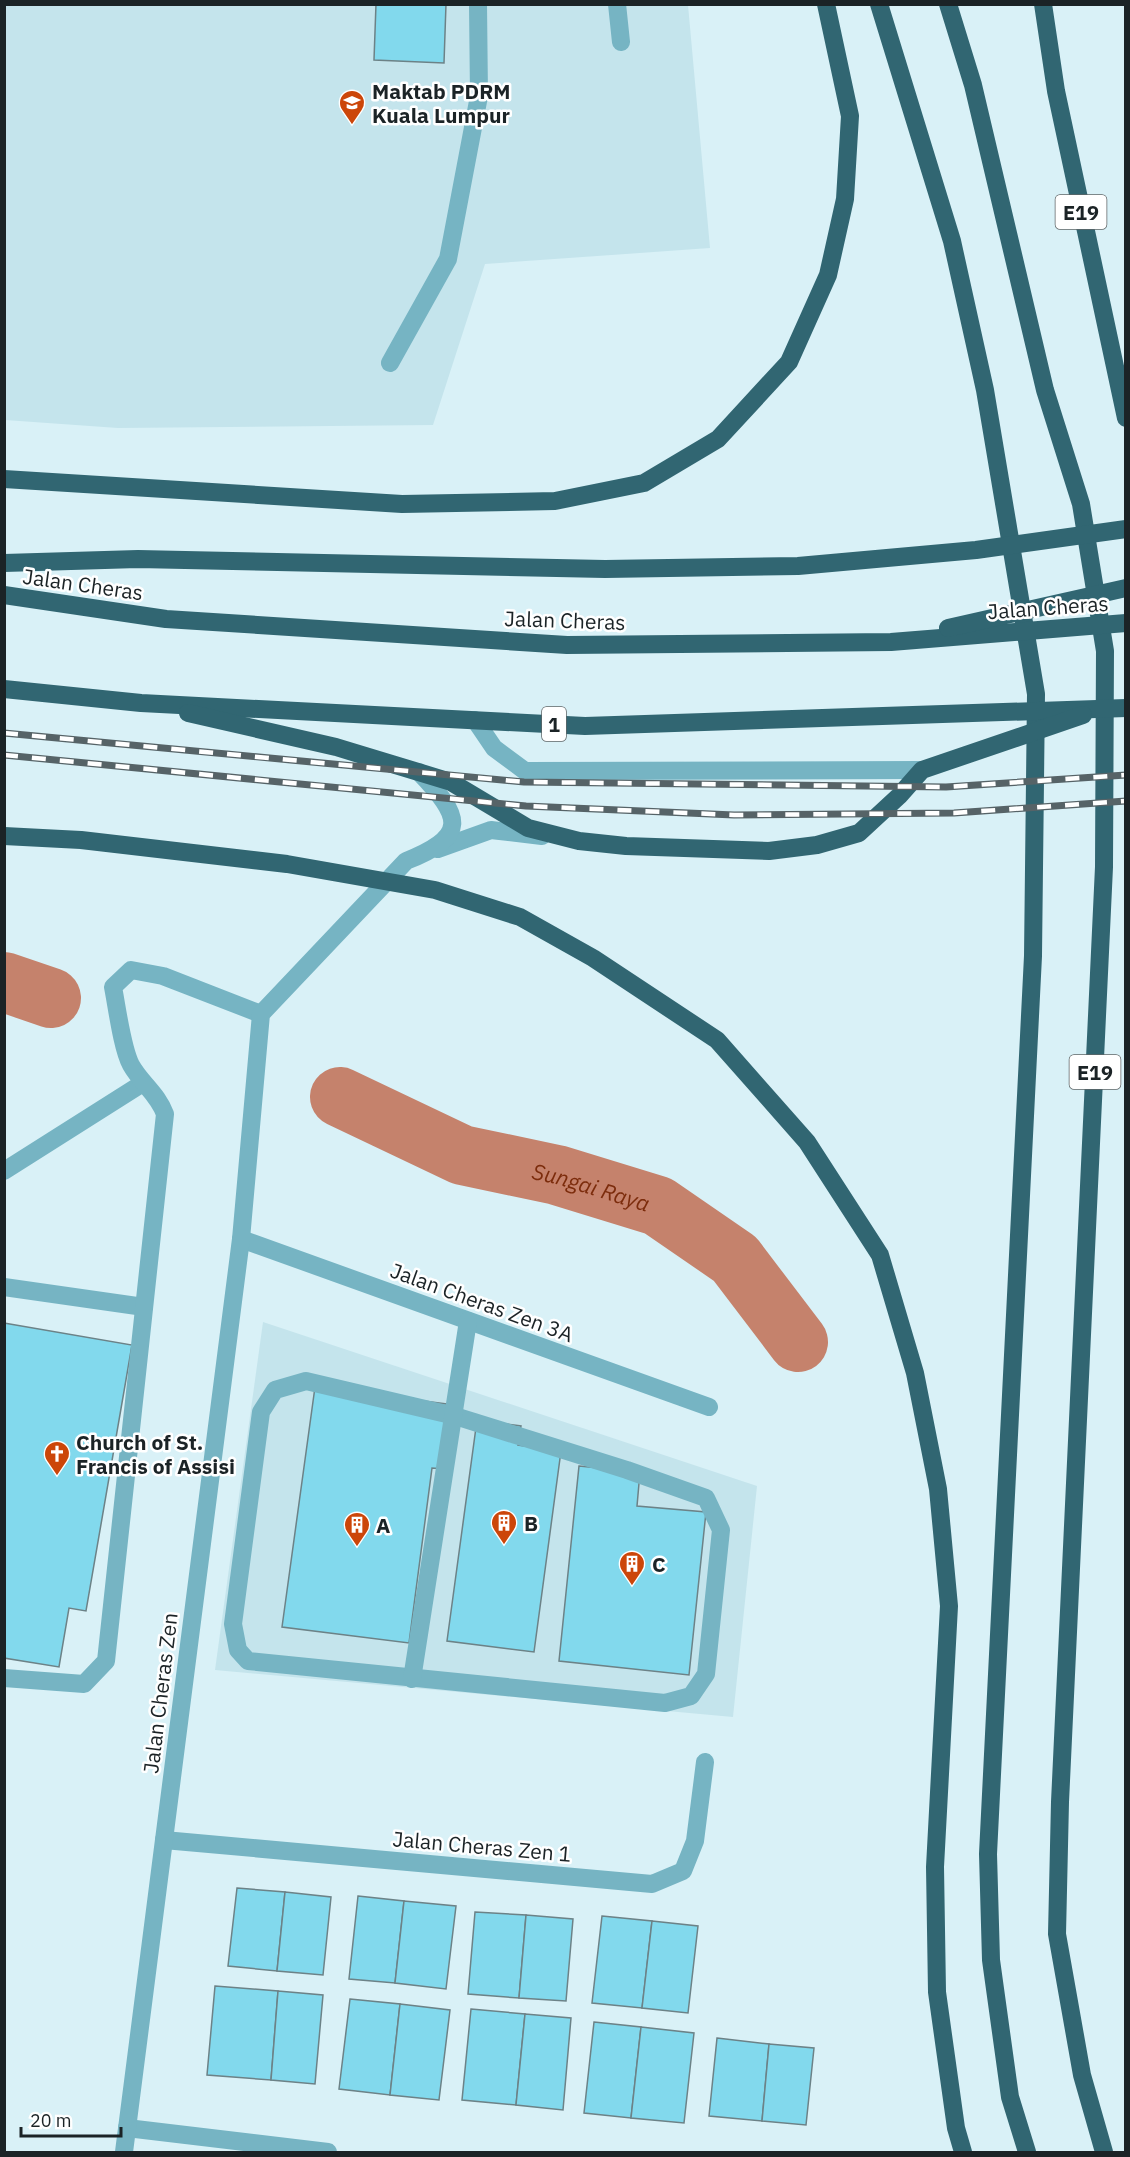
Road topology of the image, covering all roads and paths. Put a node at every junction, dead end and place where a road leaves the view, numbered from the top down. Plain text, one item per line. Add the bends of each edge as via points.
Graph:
1 (478, 4) edge
2 (617, 4) edge
3 (826, 4) edge
4 (879, 4) edge
5 (948, 4) edge
6 (1043, 4) edge
7 (621, 42) dead end
8 (390, 363) dead end
9 (1125, 418) edge
10 (4, 479) edge
11 (1125, 529) edge
12 (4, 563) edge
13 (1125, 588) edge
14 (4, 595) edge
15 (1125, 623) edge
16 (891, 642) junction
17 (4, 689) edge
18 (141, 703) junction
19 (1105, 708) junction
20 (1125, 708) edge
21 (475, 720) junction
22 (921, 770) junction
23 (420, 772) junction
24 (4, 836) edge
25 (579, 841) junction
26 (406, 861) junction
27 (261, 1014) junction
28 (143, 1083) junction
29 (4, 1171) edge
30 (241, 1239) junction
31 (4, 1287) edge
32 (144, 1307) junction
33 (468, 1321) junction
34 (709, 1407) dead end
35 (455, 1416) junction
36 (4, 1678) edge
37 (412, 1678) junction
38 (705, 1762) dead end
39 (164, 1840) junction
40 (127, 2128) junction
41 (124, 2152) edge
42 (328, 2152) edge
43 (963, 2152) edge
44 (1027, 2152) edge
45 (1104, 2152) edge

1 - 8 street via 479,96 448,259
2 - 7 street
3 - 10 highway via 850,116 845,200 828,275 789,362 718,439 644,483 555,501 402,504
4 - 44 highway via 954,253 985,390 1036,694 1033,956 988,1854 991,1960 1010,2097
5 - 45 highway, E19 via 973,85 1045,390 1081,504 1105,651 1104,867 1057,1934 1082,2075
6 - 9 highway, E19 via 1056,91
11 - 12 highway via 976,550 798,566 605,569 138,560
13 - 16 highway
14 - 16 highway, Jalan Cheras via 166,619 567,645
15 - 16 highway, Jalan Cheras
17 - 18 highway, 1
18 - 21 highway, 1
18 - 23 highway via 336,747
19 - 20 highway, 1
19 - 21 highway, 1 via 585,726
19 - 22 highway
21 - 22 street via 494,748 525,771
22 - 25 highway via 859,833 818,845 769,851
23 - 25 highway via 451,782 528,828
23 - 26 street via 451,811 453,824 449,837 433,850
24 - 43 highway via 81,840 287,864 435,890 520,917 593,958 717,1040 807,1142 880,1255 915,1373 938,1489 949,1606 935,1867 937,1992 956,2128
25 - 26 street via 491,830
26 - 27 street
27 - 28 street via 164,976 131,970 113,987 129,1063
27 - 30 street, Jalan Cheras Zen
28 - 29 street
28 - 32 street via 160,1100 165,1114
30 - 33 street, Jalan Cheras Zen 3A
30 - 39 street, Jalan Cheras Zen
31 - 32 street
32 - 36 street via 106,1661 84,1684
33 - 34 street, Jalan Cheras Zen 3A
33 - 35 street
35 - 37 street
35 - 37 street via 306,1382 275,1390 261,1412 233,1624 238,1650 248,1661
35 - 37 street via 706,1498 722,1530 706,1674 691,1696 665,1703
38 - 39 street, Jalan Cheras Zen 1 via 695,1841 683,1871 652,1884
39 - 40 street, Jalan Cheras Zen
40 - 41 street, Jalan Cheras Zen
40 - 42 street

